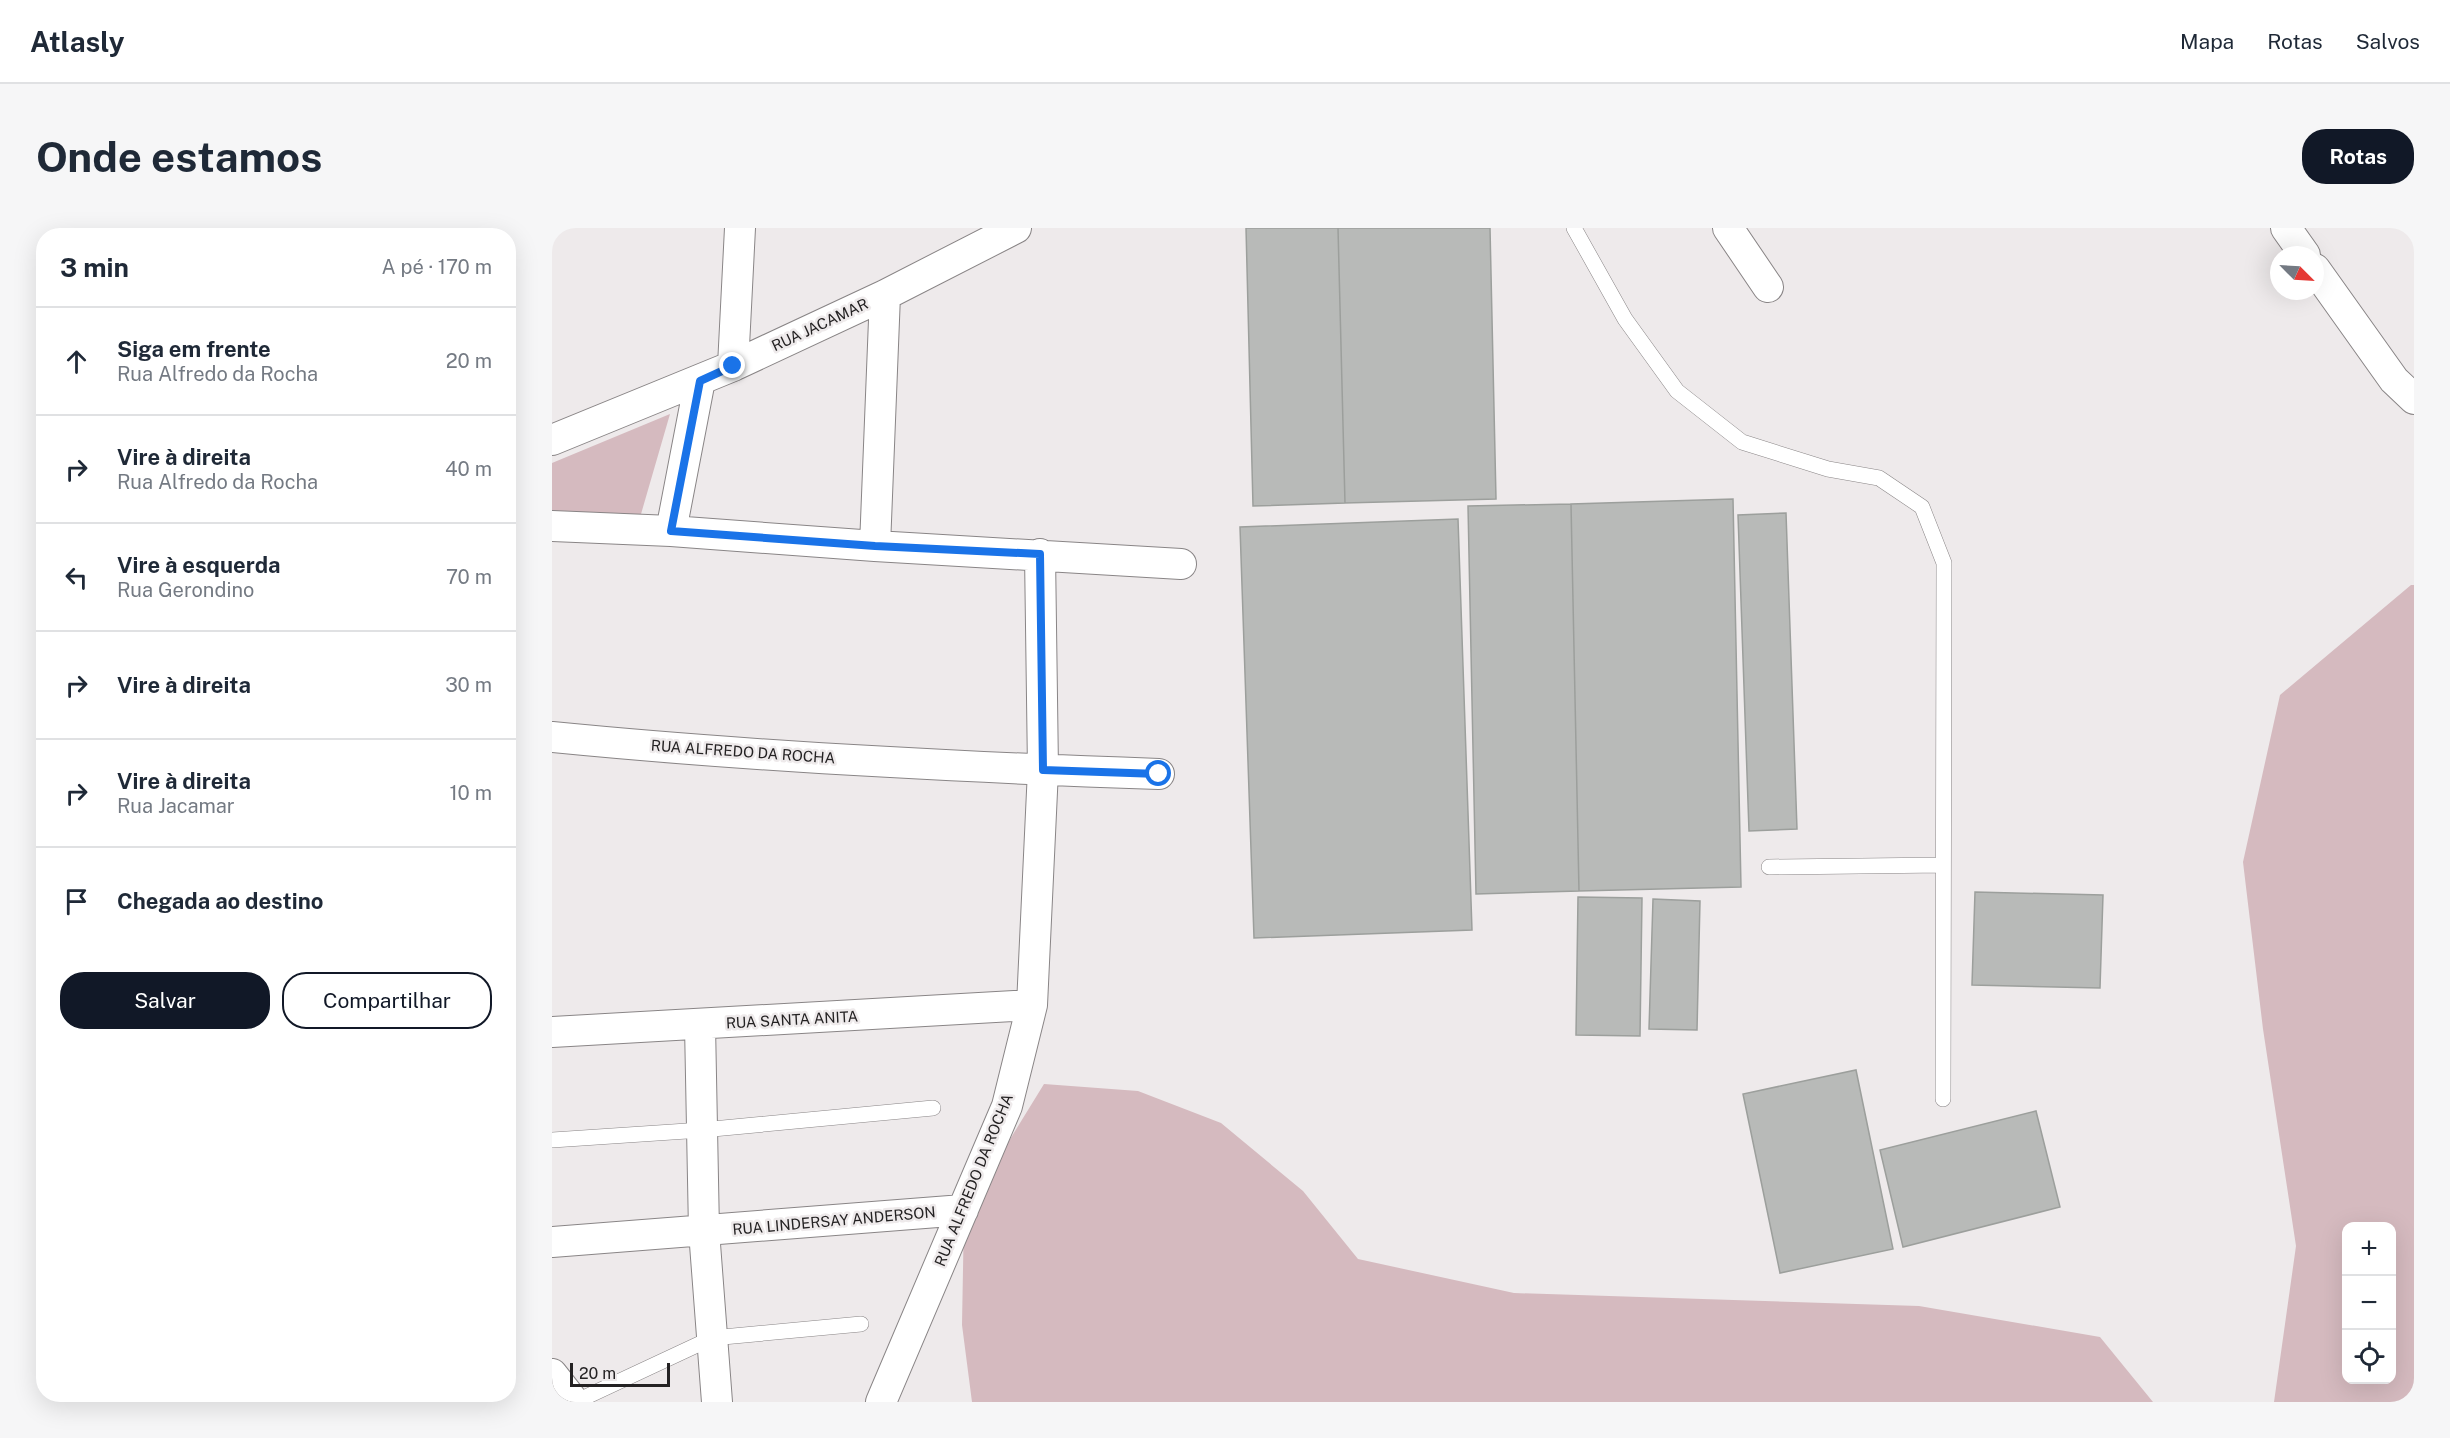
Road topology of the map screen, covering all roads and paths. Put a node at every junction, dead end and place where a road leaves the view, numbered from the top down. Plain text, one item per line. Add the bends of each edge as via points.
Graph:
1 (740, 228) edge
2 (1016, 228) edge
3 (1574, 228) edge
4 (1728, 228) edge
5 (2286, 228) edge
6 (2299, 246) edge
7 (2324, 282) edge
8 (1768, 287) dead end
9 (885, 295) junction
10 (733, 366) junction
11 (700, 381) junction
12 (2414, 399) edge
13 (552, 440) edge
14 (552, 526) edge
15 (671, 531) junction
16 (875, 546) junction
17 (1040, 554) junction
18 (1181, 564) dead end
19 (552, 737) edge
20 (1043, 770) junction
21 (1159, 774) dead end
22 (1943, 865) junction
23 (1769, 867) dead end
24 (1032, 1005) junction
25 (700, 1025) junction
26 (552, 1032) edge
27 (1943, 1099) dead end
28 (933, 1108) dead end
29 (702, 1130) junction
30 (552, 1140) edge
31 (963, 1210) junction
32 (704, 1232) junction
33 (552, 1242) edge
34 (861, 1324) dead end
35 (712, 1338) junction
36 (552, 1374) edge
37 (574, 1402) edge
38 (717, 1402) edge
39 (881, 1402) edge

1 - 10 street
2 - 9 street, RUA JACAMAR
3 - 22 lane via 1625,319 1677,391 1742,442 1828,469 1879,478 1922,507 1944,563
4 - 8 street
5 - 6 street
7 - 12 street via 2394,380
9 - 10 street, RUA JACAMAR
9 - 16 street
10 - 11 street, RUA JACAMAR
11 - 13 street, RUA JACAMAR
11 - 15 street
14 - 15 street
15 - 16 street
16 - 17 street
17 - 18 street
17 - 20 street, RUA ALFREDO DA ROCHA
19 - 20 street, RUA ALFREDO DA ROCHA via 680,749
20 - 21 street, RUA ALFREDO DA ROCHA
20 - 24 street, RUA ALFREDO DA ROCHA
22 - 23 lane
22 - 27 lane
24 - 25 street, RUA SANTA ANITA
24 - 31 street, RUA ALFREDO DA ROCHA via 1007,1106
25 - 26 street, RUA SANTA ANITA
25 - 29 street
28 - 29 lane
29 - 30 lane
29 - 32 street
31 - 32 street, RUA LINDERSAY ANDERSON
31 - 39 street, RUA ALFREDO DA ROCHA
32 - 33 street, RUA LINDERSAY ANDERSON
32 - 35 street
34 - 35 lane
35 - 37 lane
35 - 38 street
36 - 37 street

